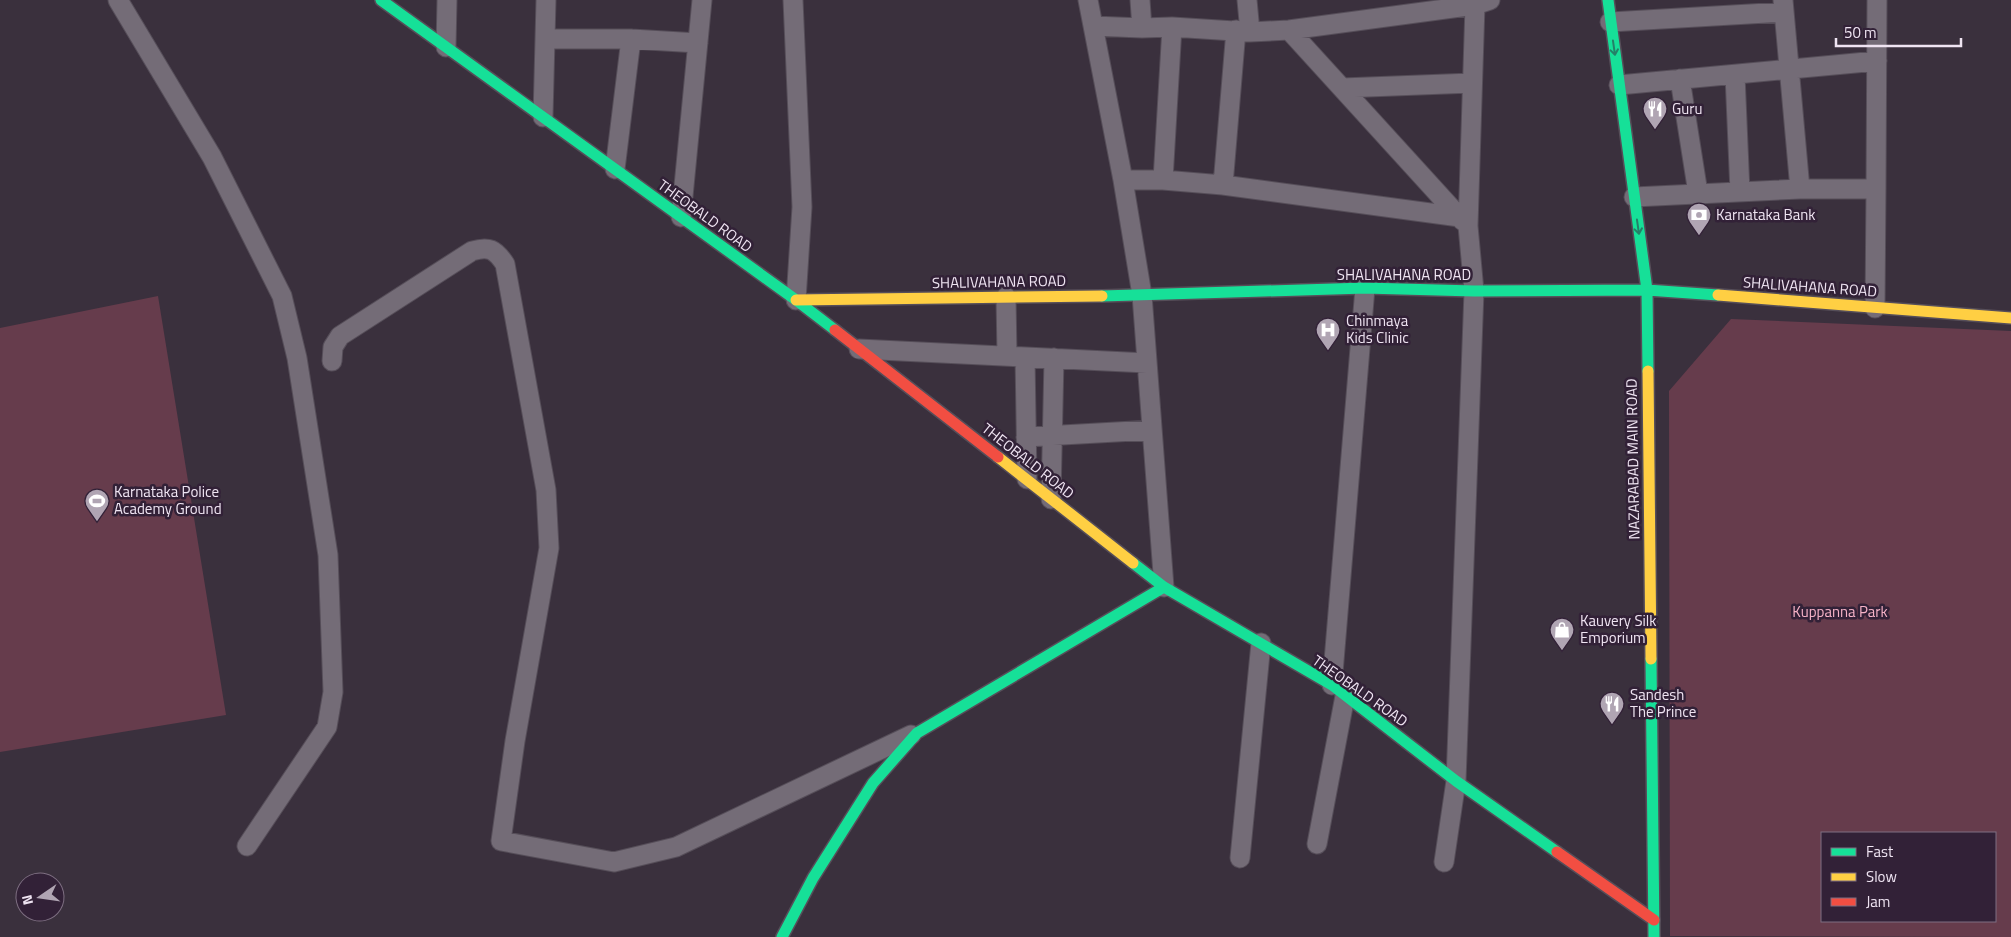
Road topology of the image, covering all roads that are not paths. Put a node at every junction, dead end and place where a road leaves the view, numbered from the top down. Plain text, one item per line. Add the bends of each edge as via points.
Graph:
1 (118, 0) edge
2 (381, 0) edge
3 (447, 0) edge
4 (546, 0) edge
5 (702, 0) edge
6 (792, 0) edge
7 (1088, 0) edge
8 (1140, 0) edge
9 (1247, 0) edge
10 (1608, 0) edge
11 (1877, 0) edge
12 (1482, 3) edge
13 (1423, 6) edge
14 (1784, 6) edge
15 (1725, 8) edge
16 (1687, 9) edge
17 (1610, 22) junction
18 (1093, 26) junction
19 (1172, 27) junction
20 (1142, 28) junction
21 (1289, 30) junction
22 (1243, 31) junction
23 (545, 39) junction
24 (631, 39) junction
25 (698, 43) junction
26 (446, 47) junction
27 (1877, 61) junction
28 (1790, 70) junction
29 (1734, 75) junction
30 (1680, 80) junction
31 (1472, 83) junction
32 (1619, 85) junction
33 (1342, 88) junction
34 (543, 117) junction
35 (615, 170) junction
36 (1123, 180) junction
37 (1163, 180) junction
38 (1223, 185) junction
39 (1800, 189) junction
40 (1876, 189) junction
41 (1740, 192) junction
42 (1698, 194) junction
43 (1634, 197) junction
44 (681, 217) junction
45 (1464, 222) junction
46 (1365, 288) junction
47 (1474, 290) junction
48 (1647, 290) junction
49 (1142, 295) junction
50 (1006, 297) junction
51 (796, 300) junction
52 (1875, 308) junction
53 (2011, 318) edge
54 (859, 349) junction
55 (1016, 356) junction
56 (1054, 358) junction
57 (332, 360) dead end
58 (1147, 362) junction
59 (1152, 430) junction
60 (1053, 435) junction
61 (1026, 437) junction
62 (1027, 479) junction
63 (1051, 498) junction
64 (1164, 587) junction
65 (1261, 644) junction
66 (1338, 691) junction
67 (917, 733) junction
68 (1456, 781) junction
69 (1317, 844) dead end
70 (247, 846) dead end
71 (1240, 858) dead end
72 (1444, 862) dead end
73 (1654, 920) junction
74 (782, 937) edge
75 (1654, 937) edge

1 - 70 street via 212,157 282,296 297,358 328,555 332,692 327,728
2 - 26 main road, THEOBALD ROAD
3 - 26 street
4 - 23 street
5 - 25 street
6 - 51 street via 802,207
7 - 18 street
8 - 20 street
9 - 22 street
10 - 17 main road, NAZARABAD MAIN ROAD
11 - 27 street
12 - 13 street
12 - 31 street
13 - 21 street
14 - 15 street
14 - 28 street
15 - 16 street
16 - 17 street
17 -> 32 main road, NAZARABAD MAIN ROAD
18 - 20 street
18 - 36 street
19 - 20 street
19 - 22 street
19 - 37 street
21 - 22 street
21 - 33 street
22 - 38 street
23 - 24 street
23 - 34 street
24 - 25 street
24 - 35 street
25 - 44 street
26 - 34 main road, THEOBALD ROAD
27 - 28 street
27 - 40 street
28 - 29 street
28 - 39 street
29 - 30 street
29 - 41 street
30 - 32 street
30 - 42 street
31 - 33 street
31 - 45 street
32 - 43 main road, NAZARABAD MAIN ROAD
33 - 45 street
34 - 35 main road, THEOBALD ROAD
35 - 44 main road, THEOBALD ROAD
36 - 37 street
36 - 49 street
37 - 38 street
38 - 45 street
39 - 40 street
39 - 41 street
40 - 52 street
41 - 42 street
42 - 43 street
43 -> 48 main road, NAZARABAD MAIN ROAD
44 - 51 main road, THEOBALD ROAD
45 - 47 street
46 - 47 main road, SHALIVAHANA ROAD
46 - 49 main road, SHALIVAHANA ROAD
46 - 66 street
47 - 48 main road, SHALIVAHANA ROAD
47 - 68 street
48 - 52 main road, SHALIVAHANA ROAD
48 - 73 main road, NAZARABAD MAIN ROAD
49 - 50 main road, SHALIVAHANA ROAD
49 - 58 street
50 - 51 main road, SHALIVAHANA ROAD
50 - 55 street
51 - 54 main road, THEOBALD ROAD
52 - 53 main road, SHALIVAHANA ROAD
54 - 55 street
54 - 62 main road, THEOBALD ROAD
55 - 56 street
55 - 61 street
56 - 58 street
56 - 60 street
57 - 67 street via 333,347 340,336 472,251 484,247 498,252 505,264 546,490 550,548 515,741 501,841 614,862 676,847
58 - 59 street
59 - 60 street
59 - 64 street
60 - 61 street
60 - 63 street
61 - 62 street
62 - 63 main road, THEOBALD ROAD
63 - 64 main road, THEOBALD ROAD
64 - 65 main road, THEOBALD ROAD
64 - 67 main road
65 - 66 main road, THEOBALD ROAD
65 - 71 street
66 - 68 main road, THEOBALD ROAD
66 - 69 street
67 - 74 main road via 873,783 813,878
68 - 72 street
68 - 73 main road, THEOBALD ROAD
73 - 75 main road

